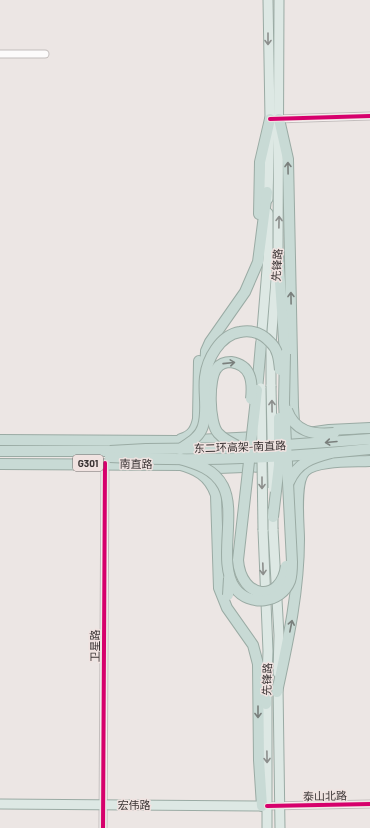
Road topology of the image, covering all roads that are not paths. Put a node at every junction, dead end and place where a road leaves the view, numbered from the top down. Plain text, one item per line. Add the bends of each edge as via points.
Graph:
1 (268, 0) edge
2 (279, 0) edge
3 (0, 54) edge
4 (45, 54) dead end
5 (370, 116) edge
6 (274, 119) junction
7 (268, 192) junction
8 (278, 253) junction
9 (259, 258) junction
10 (254, 273) junction
11 (261, 344) joint
12 (205, 377) junction
13 (259, 389) junction
14 (289, 405) junction
15 (370, 429) edge
16 (331, 432) junction
17 (294, 435) junction
18 (370, 439) edge
19 (0, 440) edge
20 (0, 444) edge
21 (242, 448) junction
22 (146, 449) junction
23 (370, 449) edge
24 (0, 451) edge
25 (178, 453) junction
26 (332, 453) junction
27 (0, 457) edge
28 (108, 457) junction
29 (149, 459) junction
30 (370, 461) edge
31 (0, 464) edge
32 (301, 468) junction
33 (217, 478) junction
34 (273, 517) junction
35 (228, 595) junction
36 (278, 692) junction
37 (266, 704) junction
38 (0, 804) edge
39 (370, 804) edge
40 (102, 805) junction
41 (279, 805) junction
42 (265, 806) junction
43 (102, 828) edge
44 (267, 828) edge
45 (280, 828) edge

1 -> 6 main road, 先锋路
2 - 6 main road, 先锋路
3 - 4 street
5 - 6 street
6 - 7 main road, 先锋路
8 -> 6 main road, 先锋路
6 - 9 highway via 260,162
14 -> 6 highway via 288,159
7 - 9 highway
7 - 11 main road, 先锋路 via 268,257
8 - 14 highway, bridge
34 -> 8 main road, 先锋路, bridge via 271,345
9 - 10 highway
10 - 12 highway, bridge via 238,302 210,342 205,359
10 - 25 highway via 205,337 202,345 196,428 186,438
11 - 13 highway
12 - 25 highway, bridge via 203,426 198,436
12 - 34 highway, bridge via 218,345 229,335 237,332 257,333 267,338 277,352 280,363 279,465
13 - 26 highway, bridge via 238,560 239,572 250,588 268,591 282,581 286,567 288,485 294,471 309,459
13 -> 37 main road, 先锋路, bridge via 268,651
14 - 16 highway, bridge via 289,416 298,427 314,433
14 - 17 highway
14 - 33 highway, bridge via 292,562 290,581 275,597 261,601 253,600 245,597 234,586 229,570 227,499
15 - 16 highway
16 - 17 highway, G301
17 - 25 highway, G301
17 - 32 highway
18 -> 21 highway, 东二环高架-南直路, bridge
19 - 25 highway, 南直路 / G301
20 - 22 highway, bridge via 109,445
21 - 25 highway, 东二环高架-南直路, bridge
21 -> 35 highway, bridge via 218,433 212,418 213,375 217,367 228,362 245,367 252,383
22 - 25 highway, 东二环高架-南直路, bridge
22 - 28 highway, 东二环高架-南直路, bridge
23 - 26 highway, 东二环高架-南直路, bridge
24 - 28 highway
25 - 26 highway, 东二环高架-南直路, bridge
25 - 28 highway, 南直路 / G301
25 - 29 highway, 东二环高架-南直路, bridge
25 - 32 highway via 219,468
25 - 33 highway, bridge via 206,468
25 -> 42 highway via 212,486 216,495 219,588 227,608 250,640 257,657 259,760
27 - 28 highway
28 - 29 highway, 东二环高架-南直路, bridge
28 - 31 highway, 南直路 / G301
28 - 40 street, 卫星路
29 - 31 highway, bridge via 128,462
30 - 32 highway
36 -> 32 highway via 296,592
33 - 35 highway, bridge via 221,503 224,581
34 - 36 main road, 先锋路, bridge via 279,634
35 - 37 highway via 261,649
36 - 41 main road, 先锋路
37 -> 42 main road, 先锋路
38 - 40 main road, 宏伟路
39 - 41 street, 泰山北路
40 - 42 main road, 宏伟路
40 - 43 street, 卫星路
41 - 42 street, 泰山北路
41 - 45 main road, 先锋路
42 - 44 main road, 先锋路

